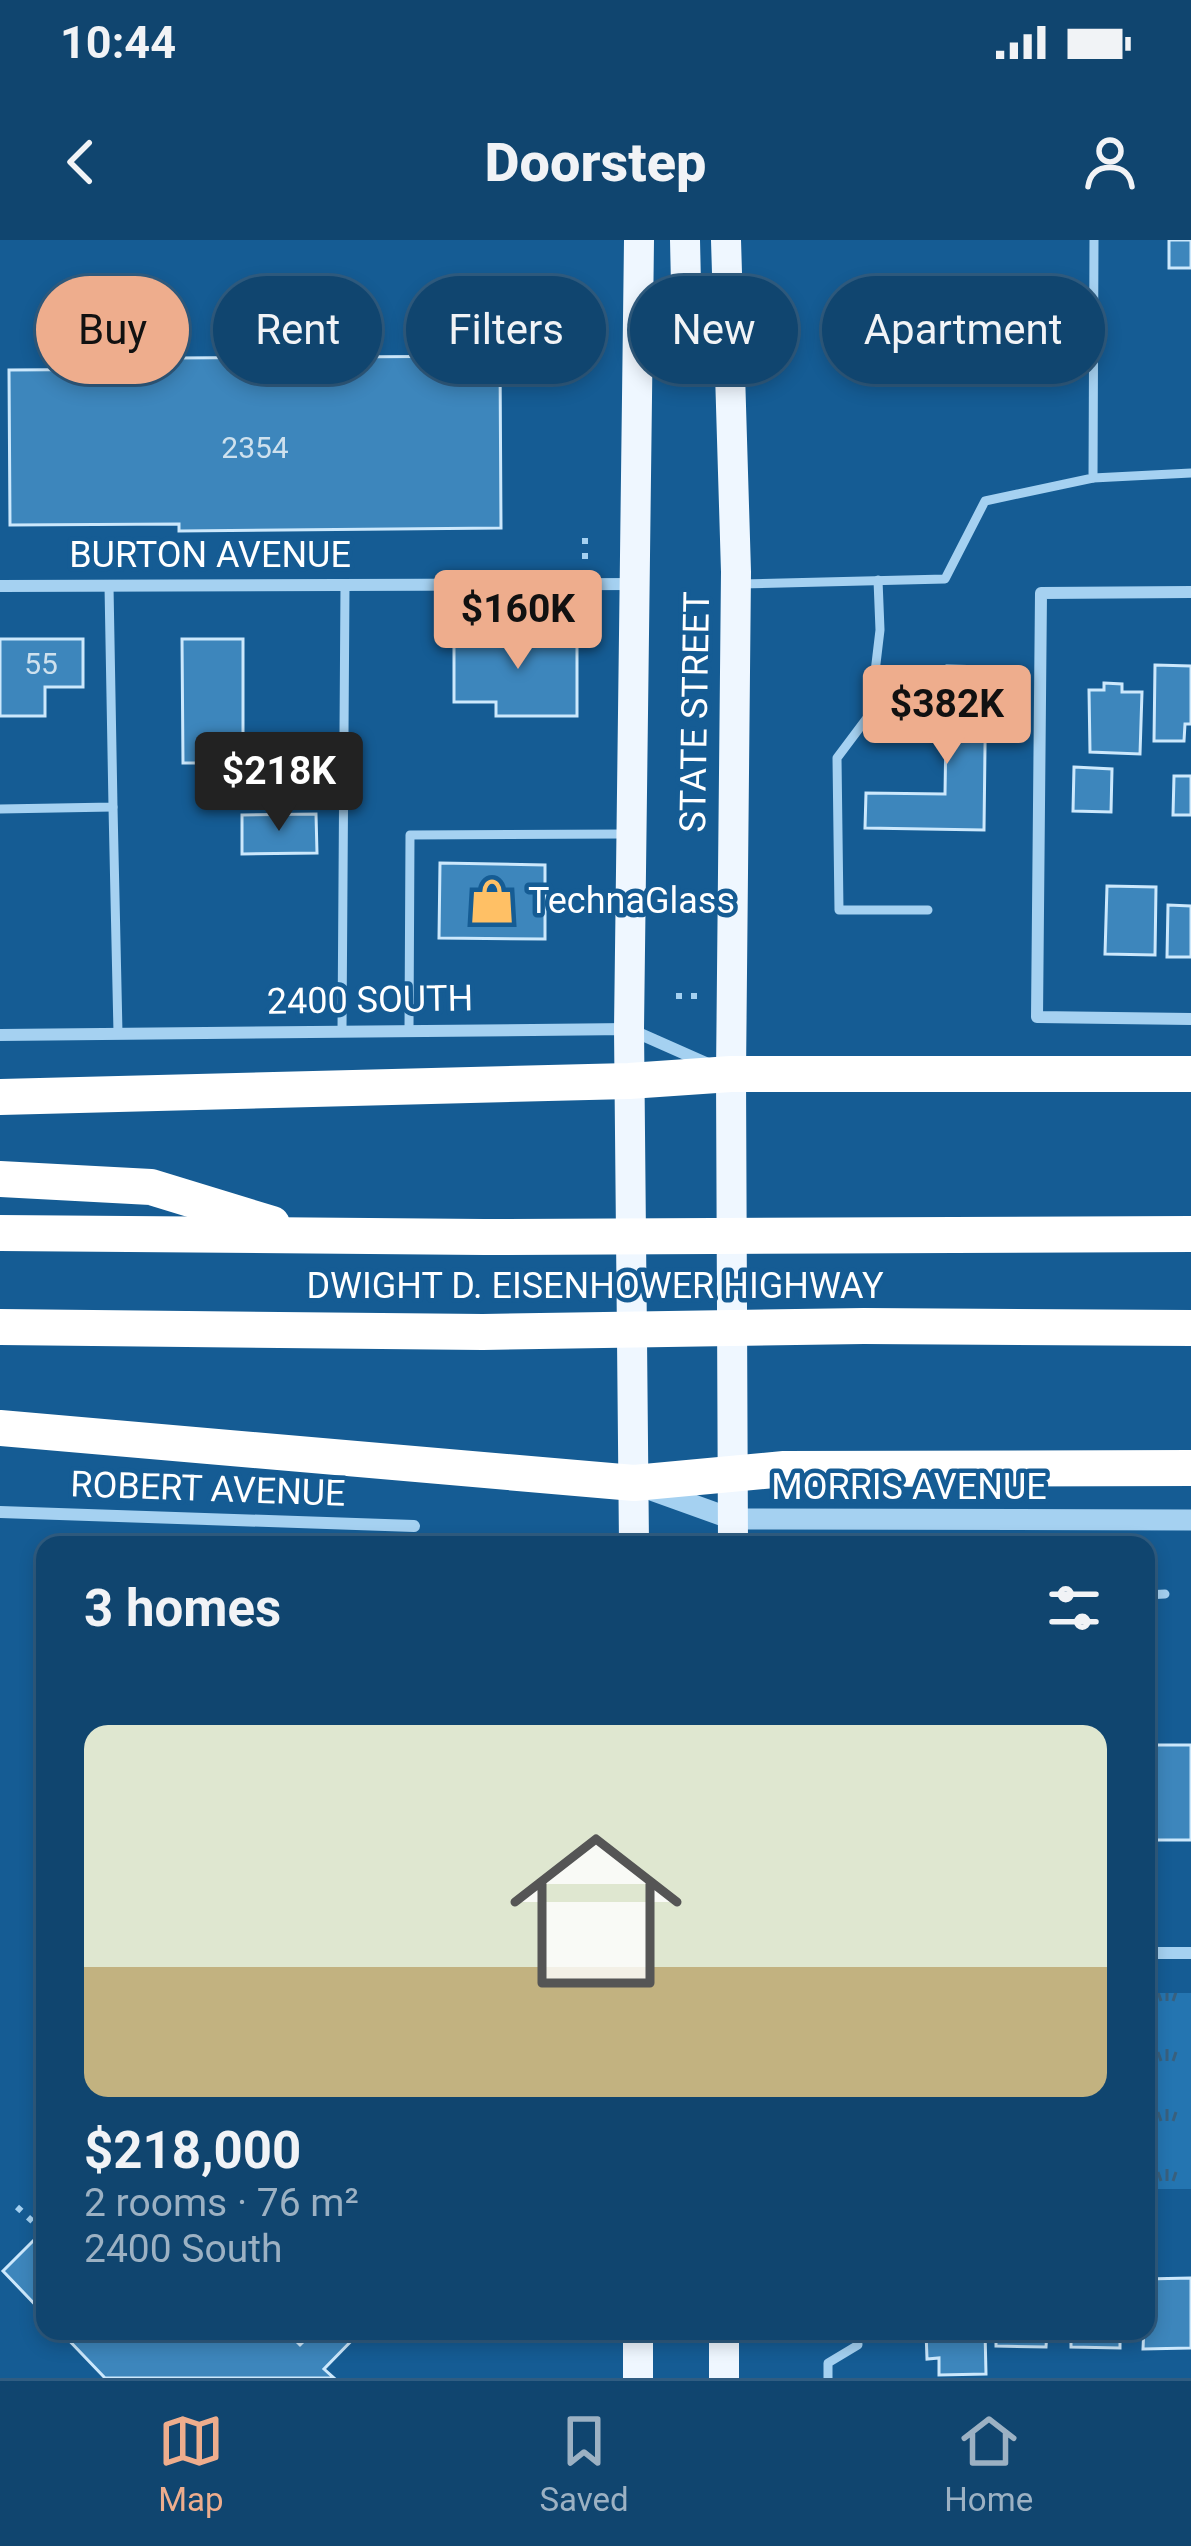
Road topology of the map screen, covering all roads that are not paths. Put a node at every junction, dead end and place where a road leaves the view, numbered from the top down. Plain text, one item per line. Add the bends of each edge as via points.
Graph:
1 (639, 240) edge
2 (685, 240) edge
3 (726, 240) edge
4 (1094, 240) edge
5 (686, 276) edge
6 (727, 276) edge
7 (730, 384) edge
8 (1191, 473) edge
9 (1093, 478) junction
10 (878, 580) junction
11 (636, 584) junction
12 (736, 584) junction
13 (345, 585) junction
14 (0, 586) edge
15 (109, 586) junction
16 (1191, 592) edge
17 (113, 807) junction
18 (0, 809) edge
19 (633, 834) junction
20 (928, 910) dead end
21 (1191, 1019) edge
22 (409, 1029) junction
23 (629, 1029) junction
24 (342, 1030) junction
25 (118, 1033) junction
26 (0, 1035) edge
27 (731, 1074) junction
28 (1191, 1074) edge
29 (629, 1081) junction
30 (0, 1097) edge
31 (0, 1179) edge
32 (0, 1233) edge
33 (1191, 1234) edge
34 (309, 1235) junction
35 (0, 1328) edge
36 (1191, 1328) edge
37 (0, 1428) edge
38 (1191, 1468) edge
39 (731, 1474) junction
40 (634, 1483) junction
41 (0, 1512) edge
42 (1191, 1520) edge
43 (414, 1526) dead end
44 (733, 1532) edge
45 (634, 1536) edge
46 (1155, 1594) edge
47 (1165, 1594) dead end
48 (1155, 1953) edge
49 (1191, 1953) edge
50 (638, 2340) edge
51 (724, 2340) edge
52 (858, 2340) edge
53 (638, 2378) edge
54 (724, 2378) edge
55 (828, 2378) edge

1 - 11 main road, STATE STREET
2 - 5 main road
3 - 6 main road, STATE STREET
4 - 9 lane
7 - 12 main road, STATE STREET
8 - 9 lane
9 - 10 lane via 985,501 945,579
10 - 12 lane
10 - 20 lane via 871,714 837,758 838,910
11 - 13 street, BURTON AVENUE
11 - 19 main road, STATE STREET
12 - 27 main road, STATE STREET
13 - 15 street, BURTON AVENUE
13 - 24 lane
14 - 15 street, BURTON AVENUE
15 - 17 lane
16 - 21 street via 1041,592 1037,1017
17 - 18 lane
17 - 25 lane
19 - 22 lane via 410,835
19 - 23 main road, STATE STREET
22 - 23 street, 2400 SOUTH
22 - 24 street, 2400 SOUTH
23 - 27 street, 2400 SOUTH
23 - 29 main road, STATE STREET
24 - 25 street, 2400 SOUTH
25 - 26 street, 2400 SOUTH
27 - 28 highway
27 - 29 highway
27 - 39 main road, STATE STREET
29 - 30 highway
29 - 40 main road, STATE STREET
31 - 34 highway via 151,1187
32 - 34 highway, DWIGHT D. EISENHOWER HIGHWAY
33 - 34 highway, DWIGHT D. EISENHOWER HIGHWAY
35 - 36 highway, DWIGHT D. EISENHOWER HIGHWAY
37 - 40 highway
38 - 39 highway
39 - 40 highway
39 - 44 main road, STATE STREET
40 - 44 street, MORRIS AVENUE
40 - 45 main road, STATE STREET
41 - 43 street, ROBERT AVENUE
42 - 44 street, MORRIS AVENUE
46 - 47 lane
48 - 49 street
50 - 53 main road
51 - 54 main road
52 - 55 lane via 828,2363

